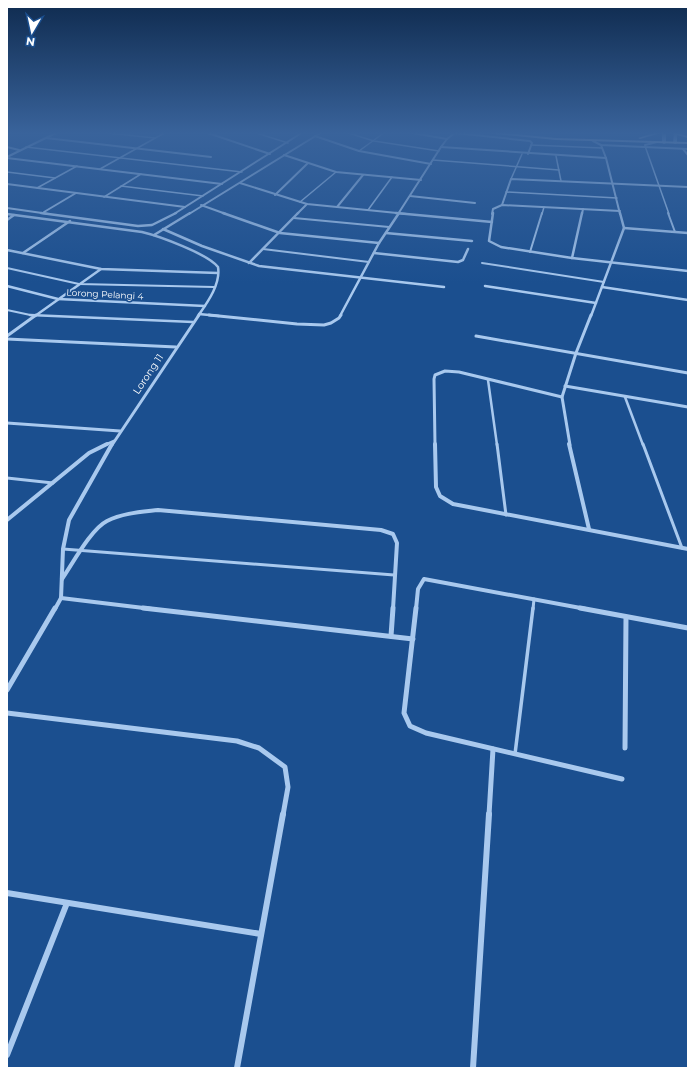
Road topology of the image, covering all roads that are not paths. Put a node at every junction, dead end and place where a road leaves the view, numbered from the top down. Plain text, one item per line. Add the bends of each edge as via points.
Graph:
1 (47, 182) edge
2 (127, 182) edge
3 (208, 182) edge
4 (226, 182) edge
5 (288, 182) edge
6 (324, 182) edge
7 (357, 182) edge
8 (389, 182) edge
9 (420, 182) edge
10 (510, 182) edge
11 (591, 182) edge
12 (240, 183) joint
13 (612, 183) junction
14 (7, 184) edge
15 (223, 184) junction
16 (658, 185) junction
17 (121, 186) junction
18 (688, 187) edge
19 (37, 188) junction
20 (506, 192) junction
21 (76, 193) junction
22 (275, 195) junction
23 (203, 196) junction
24 (410, 196) junction
25 (104, 197) junction
26 (617, 198) junction
27 (300, 202) junction
28 (475, 203) dead end
29 (307, 204) junction
30 (502, 205) junction
31 (201, 206) junction
32 (185, 207) junction
33 (337, 207) junction
34 (544, 207) junction
35 (7, 208) edge
36 (583, 208) junction
37 (368, 210) junction
38 (620, 211) junction
39 (44, 213) junction
40 (398, 213) junction
41 (7, 214) edge
42 (14, 215) junction
43 (74, 217) junction
44 (294, 218) junction
45 (7, 220) edge
46 (69, 222) junction
47 (492, 222) junction
48 (390, 227) junction
49 (624, 228) junction
50 (162, 229) junction
51 (675, 232) junction
52 (280, 233) junction
53 (386, 233) junction
54 (688, 233) edge
55 (154, 235) junction
56 (472, 241) dead end
57 (379, 243) junction
58 (263, 249) junction
59 (468, 249) dead end
60 (7, 250) edge
61 (530, 252) junction
62 (23, 253) junction
63 (374, 253) junction
64 (572, 258) junction
65 (369, 262) junction
66 (249, 263) junction
67 (482, 263) dead end
68 (611, 263) junction
69 (7, 268) edge
70 (101, 269) junction
71 (688, 271) edge
72 (218, 272) junction
73 (361, 278) junction
74 (604, 282) junction
75 (79, 284) junction
76 (7, 286) edge
77 (485, 286) dead end
78 (214, 287) junction
79 (444, 287) dead end
80 (602, 288) junction
81 (58, 299) junction
82 (688, 300) edge
83 (596, 303) junction
84 (205, 306) junction
85 (7, 310) edge
86 (199, 314) junction
87 (34, 316) junction
88 (193, 322) junction
89 (476, 336) dead end
90 (7, 337) edge
91 (176, 347) junction
92 (576, 353) junction
93 (688, 373) edge
94 (488, 380) junction
95 (565, 386) junction
96 (625, 396) junction
97 (562, 397) junction
98 (688, 408) edge
99 (7, 423) edge
100 (120, 431) junction
101 (114, 441) junction
102 (7, 478) edge
103 (54, 483) junction
104 (506, 515) junction
105 (7, 520) edge
106 (589, 529) junction
107 (682, 548) junction
108 (63, 549) junction
109 (688, 549) edge
110 (82, 550) junction
111 (394, 575) junction
112 (62, 580) junction
113 (61, 598) junction
114 (534, 599) junction
115 (626, 617) junction
116 (688, 628) edge
117 (391, 636) junction
118 (413, 639) junction
119 (7, 690) edge
120 (7, 713) edge
121 (625, 748) dead end
122 (493, 749) junction
123 (515, 754) junction
124 (622, 779) dead end
125 (7, 893) edge
126 (68, 903) junction
127 (261, 934) junction
128 (7, 1055) edge
129 (237, 1068) edge
130 (474, 1068) edge

1 - 19 lane
2 - 17 lane
3 - 15 street
4 - 15 street
5 - 22 street
6 - 27 lane
7 - 33 street
8 - 37 lane
9 - 24 street
10 - 20 street
11 - 13 street
12 - 22 street
12 - 31 street
13 - 16 street
13 - 26 street
14 - 19 street
15 - 23 street
16 - 18 street
16 - 51 lane
17 - 23 lane
17 - 25 lane
19 - 21 street
20 - 26 lane
20 - 30 street
21 - 25 street
21 - 39 street
22 - 27 street
23 - 32 street
24 - 28 street
24 - 40 street
25 - 32 street
26 - 38 street
27 - 29 street
29 - 33 street
29 - 44 street
30 - 34 street
30 - 47 street via 493,208
31 - 50 street
31 - 52 street
32 - 43 street via 162,222 145,226
33 - 37 street
34 - 36 street
34 - 61 lane
35 - 39 street
36 - 38 street
36 - 64 street
37 - 40 street
38 - 49 street
39 - 43 street
40 - 47 street
40 - 48 street
41 - 42 street
42 - 45 street
42 - 46 street
43 - 46 street
44 - 48 lane
44 - 52 street
46 - 55 street
46 - 62 street
47 - 61 street via 489,241 492,244
48 - 53 street
49 - 51 street
49 - 68 street
50 - 55 street
50 - 66 street
51 - 54 street
52 - 57 street
52 - 58 street
53 - 56 street
53 - 57 street
55 - 72 street via 208,258 218,268
57 - 63 street
58 - 65 lane
58 - 66 street
59 - 63 street via 463,260 458,262
60 - 62 street
61 - 64 street
62 - 70 street
63 - 65 street
64 - 68 street
65 - 73 street
66 - 73 street via 269,268
67 - 74 lane
68 - 71 street
68 - 74 street
69 - 75 lane
70 - 72 street
70 - 75 street
72 - 78 street, Lorong 11
73 - 79 street
73 - 86 street via 339,318 324,325
74 - 80 street
75 - 78 lane
75 - 81 street
76 - 81 street, Lorong Pelangi 4
77 - 83 street
78 - 84 street, Lorong 11
80 - 82 street
80 - 83 street
81 - 84 street, Lorong Pelangi 4
81 - 87 street
83 - 92 street
84 - 86 street, Lorong 11
85 - 87 lane
86 - 88 street, Lorong 11
87 - 88 lane
87 - 90 street
88 - 91 street, Lorong 11
89 - 92 street
90 - 91 street
91 - 100 street, Lorong 11
92 - 93 street
92 - 95 street
94 - 97 street
94 - 104 lane
94 - 104 street via 450,371 435,375 436,487 440,496 453,504
95 - 96 street
95 - 97 street
96 - 98 street
96 - 107 lane
97 - 106 street via 567,434
99 - 100 street
100 - 101 street, Lorong 11
101 - 103 street via 89,453
101 - 108 street, Lorong 11 via 69,520
102 - 103 lane
103 - 105 street
104 - 106 street
106 - 107 street
107 - 109 street
108 - 110 lane
108 - 112 street, Lorong 11
110 - 111 lane
110 - 111 street via 96,529 106,521 131,513 158,510 389,532 394,534 397,543
110 - 112 street
111 - 117 street
112 - 113 street, Lorong 11
113 - 117 street
113 - 119 street, Lorong 11
114 - 115 street
114 - 118 street via 424,579 418,589
114 - 123 lane
115 - 116 street
115 - 121 street
117 - 118 street
118 - 122 street via 404,713 410,726 426,733
120 - 127 street via 237,741 259,748 284,767 288,787
122 - 123 street
122 - 130 street
123 - 124 street
125 - 126 street
126 - 127 street
126 - 128 street
127 - 129 street

